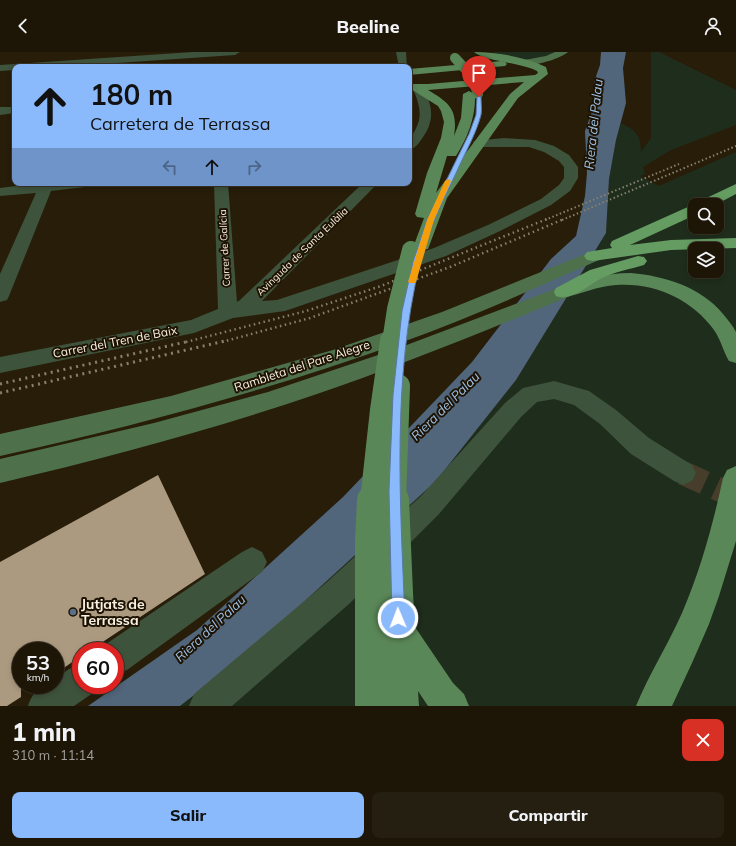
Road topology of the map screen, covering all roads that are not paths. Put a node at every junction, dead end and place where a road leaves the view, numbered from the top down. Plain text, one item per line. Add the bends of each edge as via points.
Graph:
1 (235, 52) edge
2 (401, 52) edge
3 (479, 52) edge
4 (563, 52) edge
5 (218, 55) edge
6 (451, 56) edge
7 (411, 59) dead end
8 (99, 60) edge
9 (522, 63) junction
10 (50, 64) edge
11 (404, 64) edge
12 (408, 64) edge
13 (12, 67) edge
14 (0, 68) edge
15 (412, 68) edge
16 (541, 75) junction
17 (412, 86) edge
18 (474, 94) junction
19 (12, 110) edge
20 (0, 111) edge
21 (412, 143) edge
22 (479, 144) junction
23 (39, 186) edge
24 (46, 186) edge
25 (221, 186) edge
26 (368, 186) edge
27 (736, 188) edge
28 (0, 192) edge
29 (440, 198) junction
30 (717, 198) edge
31 (423, 212) junction
32 (688, 212) edge
33 (736, 243) edge
34 (416, 248) junction
35 (673, 250) junction
36 (688, 252) edge
37 (724, 253) edge
38 (736, 253) edge
39 (593, 256) junction
40 (563, 292) junction
41 (0, 296) edge
42 (228, 312) junction
43 (736, 355) edge
44 (0, 365) edge
45 (0, 445) edge
46 (0, 471) edge
47 (683, 473) tunnel mouth
48 (736, 478) edge
49 (252, 562) dead end
50 (384, 596) junction
51 (399, 630) junction
52 (124, 652) edge
53 (72, 687) edge
54 (380, 705) edge
55 (45, 706) edge
56 (206, 706) edge
57 (452, 706) edge
58 (653, 706) edge

1 - 5 street
2 - 11 street
3 - 9 main road
4 - 9 main road via 552,58
4 - 16 main road via 562,56
5 - 8 street
6 - 18 main road
7 - 12 main road
8 - 10 street
9 - 15 main road
9 - 16 main road via 537,66
13 - 14 street
16 - 17 main road via 526,80
16 - 22 main road via 514,96
17 - 21 street via 425,102 427,115 422,131
17 - 31 main road via 442,104 450,122 449,135 434,173
18 - 29 main road via 478,115
18 - 31 main road via 466,124
19 - 20 street
22 - 29 main road
22 - 42 street via 530,143 549,149 564,158 571,167 571,178 565,188 546,202 440,252 278,306
23 - 28 street
24 - 41 street
25 - 42 street, Carrer de Galícia
26 - 42 street, Avinguda de Santa Eulàlia via 247,305
27 - 30 highway
29 - 34 main road
31 - 34 main road
32 - 39 highway
33 - 35 highway
34 - 50 main road, bridge via 406,311 398,395 394,491
35 - 36 highway
35 - 39 highway
35 - 40 highway via 596,274
37 - 38 highway
39 - 45 main road, Rambleta del Pare Alegre via 448,317 350,352 182,402
40 - 43 main road via 622,279 648,281 672,288 687,295 711,313 721,324
40 - 46 main road, Rambleta del Pare Alegre via 415,350 264,402 143,436
42 - 44 street, Carrer del Tren de Baix via 194,326
47 - 56 street via 640,446 608,417 581,398 554,390 531,394 424,511 338,593
48 - 58 main road via 725,533 693,627
49 - 52 street
50 - 51 main road
50 - 54 main road
51 - 54 main road
51 - 57 main road via 441,695
53 - 55 street

